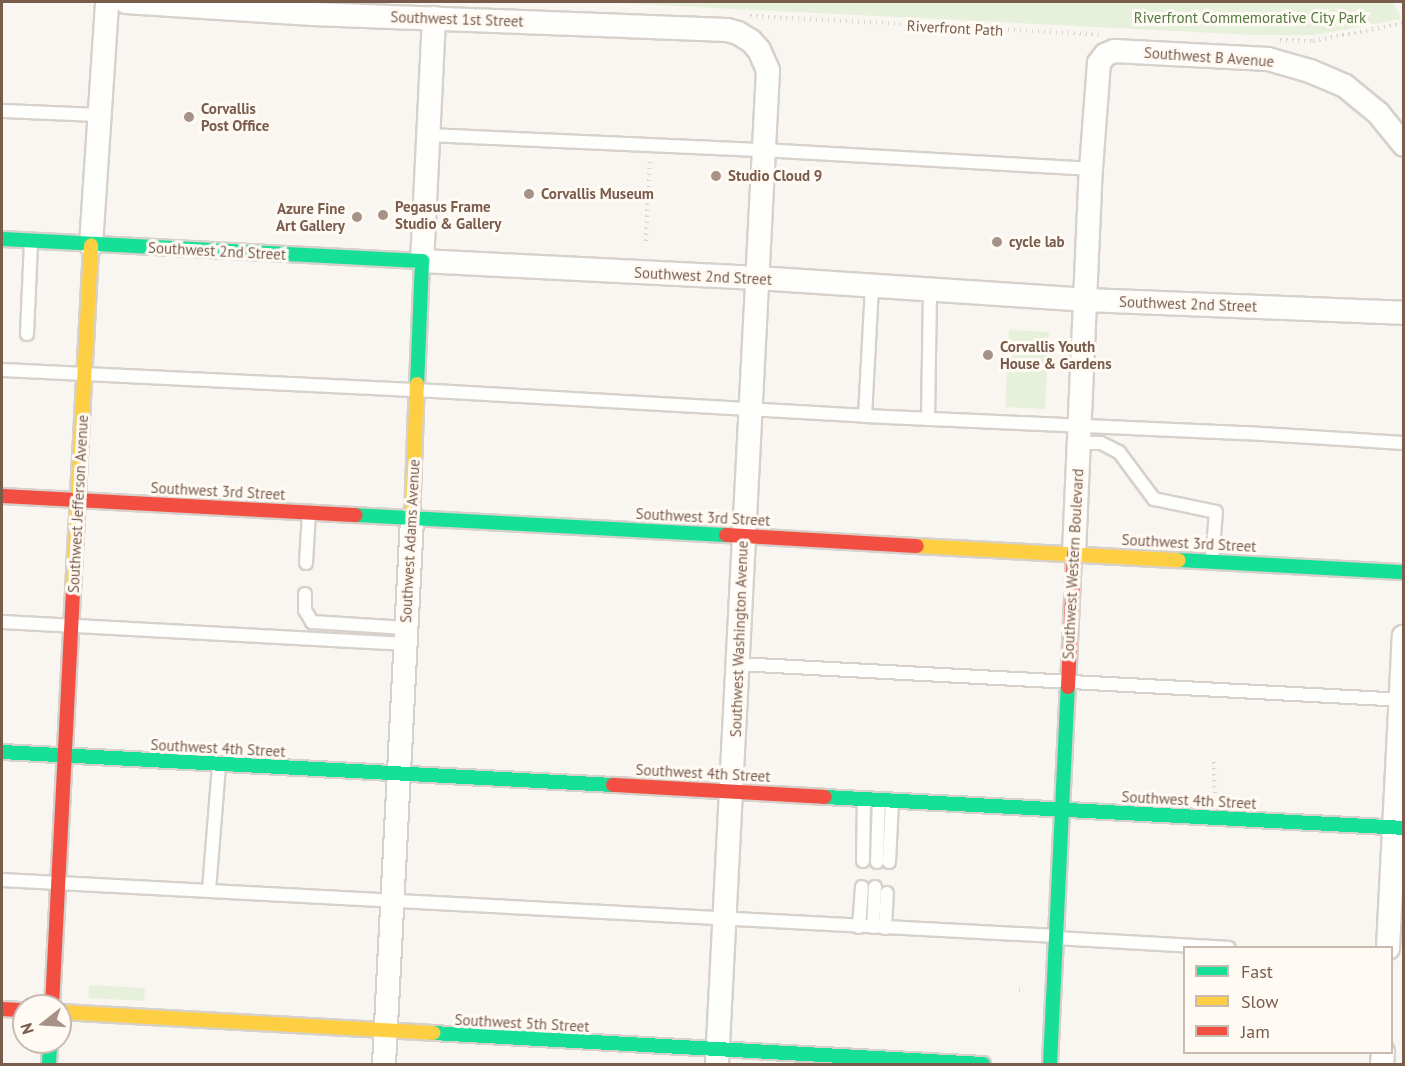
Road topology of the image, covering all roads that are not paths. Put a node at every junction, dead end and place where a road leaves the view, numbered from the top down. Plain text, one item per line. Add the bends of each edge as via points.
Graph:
1 (107, 2) edge
2 (126, 2) edge
3 (434, 18) junction
4 (1099, 63) joint
5 (768, 70) joint
6 (2, 111) edge
7 (99, 115) junction
8 (428, 135) junction
9 (1404, 145) edge
10 (764, 150) junction
11 (1091, 169) junction
12 (2, 239) edge
13 (31, 241) junction
14 (91, 245) junction
15 (422, 261) junction
16 (757, 278) junction
17 (872, 287) junction
18 (930, 290) junction
19 (1085, 300) junction
20 (1404, 313) edge
21 (27, 334) dead end
22 (2, 370) edge
23 (85, 374) junction
24 (418, 390) junction
25 (750, 409) junction
26 (865, 416) junction
27 (928, 419) junction
28 (1080, 434) junction
29 (1404, 443) edge
30 (2, 496) edge
31 (77, 500) junction
32 (309, 512) junction
33 (412, 518) junction
34 (743, 535) junction
35 (1074, 553) junction
36 (1212, 560) junction
37 (306, 563) dead end
38 (1404, 572) edge
39 (305, 594) dead end
40 (2, 622) edge
41 (71, 625) junction
42 (405, 636) junction
43 (1404, 636) edge
44 (738, 664) junction
45 (1066, 682) junction
46 (1402, 700) edge
47 (2, 752) edge
48 (64, 756) junction
49 (219, 764) junction
50 (398, 774) junction
51 (732, 791) junction
52 (864, 798) junction
53 (886, 800) junction
54 (1062, 809) junction
55 (1399, 827) edge
56 (863, 861) dead end
57 (883, 862) dead end
58 (2, 880) edge
59 (58, 884) junction
60 (862, 887) dead end
61 (209, 890) junction
62 (881, 890) dead end
63 (392, 900) junction
64 (725, 919) junction
65 (860, 927) junction
66 (879, 928) junction
67 (1057, 937) junction
68 (1198, 946) edge
69 (1388, 946) edge
70 (53, 994) edge
71 (72, 1013) edge
72 (386, 1032) junction
73 (718, 1058) edge
74 (384, 1065) edge
75 (983, 1065) edge
76 (1050, 1065) edge

1 - 7 street, Southwest Jefferson Avenue
2 - 3 street, Southwest 1st Street
3 - 5 street, Southwest 1st Street via 727,30 751,41
3 - 8 street, Southwest Adams Avenue
4 - 9 street, Southwest B Avenue via 1114,51 1268,59 1346,86 1378,113
4 - 11 street, Southwest Western Boulevard
5 - 10 street, Southwest Washington Avenue
6 - 7 lane
7 - 14 street, Southwest Jefferson Avenue
8 - 10 lane
8 - 15 street, Southwest Adams Avenue
10 - 11 lane
10 - 16 street, Southwest Washington Avenue
11 - 19 street, Southwest Western Boulevard
12 - 13 main road, Southwest 2nd Street
13 - 14 main road, Southwest 2nd Street
13 - 21 lane
14 - 15 main road, Southwest 2nd Street
14 - 23 main road, Southwest Jefferson Avenue
15 - 16 street, Southwest 2nd Street
15 - 24 main road, Southwest Adams Avenue
16 - 17 street, Southwest 2nd Street
16 - 25 street, Southwest Washington Avenue
17 - 18 street, Southwest 2nd Street
17 - 26 lane
18 - 19 street, Southwest 2nd Street
18 - 27 lane
19 - 20 street, Southwest 2nd Street
19 - 28 street, Southwest Western Boulevard
22 - 23 lane via 25,366
23 - 24 lane
23 - 31 main road, Southwest Jefferson Avenue
24 - 25 lane
24 - 33 main road, Southwest Adams Avenue
25 - 26 lane
25 - 34 street, Southwest Washington Avenue
26 - 27 lane
27 - 28 lane
28 - 29 lane
28 - 35 street, Southwest Western Boulevard
28 - 36 lane via 1119,452 1154,500 1216,512
30 - 31 main road, Southwest 3rd Street
31 - 32 main road, Southwest 3rd Street
31 - 41 main road, Southwest Jefferson Avenue
32 - 33 main road, Southwest 3rd Street
32 - 37 lane
33 - 34 main road, Southwest 3rd Street
33 - 42 street, Southwest Adams Avenue
34 - 35 main road, Southwest 3rd Street
34 - 44 street, Southwest Washington Avenue
35 - 36 main road, Southwest 3rd Street
35 - 45 main road, Southwest Western Boulevard
36 - 38 main road, Southwest 3rd Street
39 - 42 lane via 307,618 318,624
40 - 41 lane
41 - 42 lane
41 - 48 main road, Southwest Jefferson Avenue
42 - 50 street, Southwest Adams Avenue
43 - 46 street
44 - 45 lane
44 - 51 street, Southwest Washington Avenue
45 - 46 lane
45 - 54 main road, Southwest Western Boulevard
46 - 55 street
47 - 48 main road, Southwest 4th Street
48 - 49 main road, Southwest 4th Street
48 - 59 main road, Southwest Jefferson Avenue
49 - 50 main road, Southwest 4th Street
49 - 61 lane
50 - 51 main road, Southwest 4th Street
50 - 63 street, Southwest Adams Avenue
51 - 52 main road, Southwest 4th Street
51 - 64 street, Southwest Washington Avenue
52 - 53 main road, Southwest 4th Street
52 - 56 lane
53 - 54 main road, Southwest 4th Street
53 - 57 lane
54 - 55 main road, Southwest 4th Street
54 - 67 main road, Southwest Western Boulevard
55 - 69 street
58 - 59 lane
59 - 61 lane
59 - 70 main road, Southwest Jefferson Avenue
60 - 65 lane
61 - 63 lane
62 - 66 lane
63 - 64 lane
63 - 72 street, Southwest Adams Avenue
64 - 65 lane
64 - 73 street, Southwest Washington Avenue
65 - 66 lane
66 - 67 lane
67 - 68 lane
67 - 76 main road, Southwest Western Boulevard
71 - 72 main road, Southwest 5th Street
72 - 73 main road, Southwest 5th Street
72 - 74 street, Southwest Adams Avenue
73 - 75 main road, Southwest 5th Street

